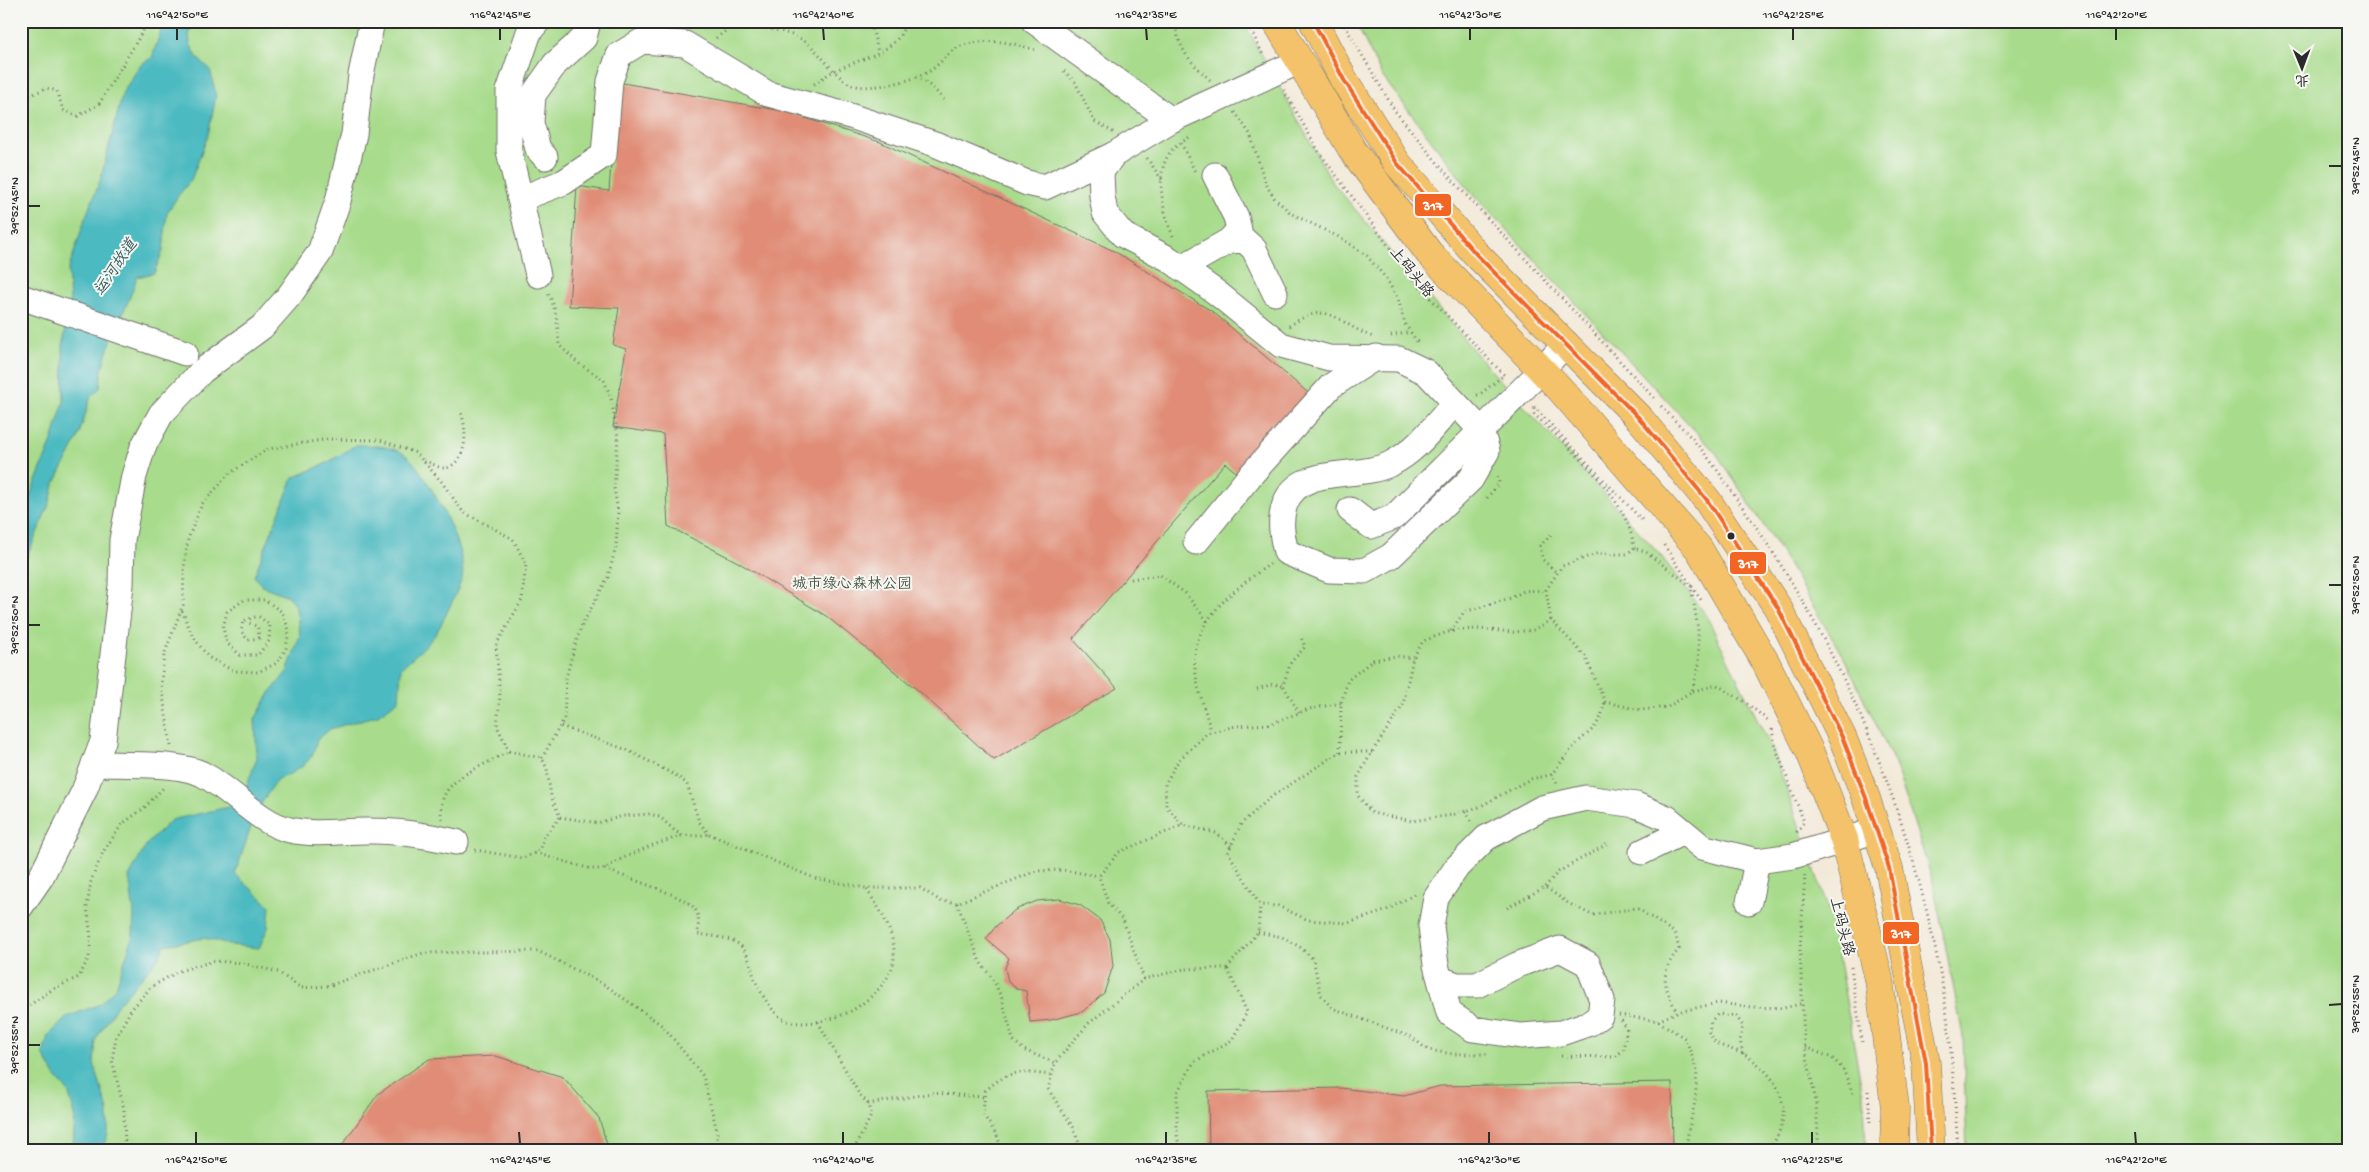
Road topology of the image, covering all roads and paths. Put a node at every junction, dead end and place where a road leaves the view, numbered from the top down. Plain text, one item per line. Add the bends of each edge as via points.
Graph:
1 (149, 21) edge
2 (372, 21) edge
3 (538, 21) edge
4 (588, 21) edge
5 (723, 21) edge
6 (868, 21) edge
7 (905, 21) edge
8 (1034, 21) edge
9 (1174, 21) edge
10 (1247, 21) edge
11 (1276, 21) edge
12 (1313, 21) edge
13 (731, 27) junction
14 (716, 38) dead end
15 (1039, 51) dead end
16 (878, 52) junction
17 (1298, 62) junction
18 (1059, 66) dead end
19 (834, 71) junction
20 (1274, 73) junction
21 (918, 76) junction
22 (811, 86) dead end
23 (21, 91) edge
24 (946, 102) dead end
25 (1230, 110) junction
26 (1171, 120) junction
27 (1195, 133) dead end
28 (1181, 143) junction
29 (1123, 149) junction
30 (545, 157) dead end
31 (1206, 176) joint
32 (1162, 180) junction
33 (520, 199) junction
34 (1229, 241) junction
35 (1176, 243) dead end
36 (1181, 268) junction
37 (538, 275) joint
38 (1275, 293) dead end
39 (21, 297) edge
40 (1410, 332) junction
41 (1275, 340) junction
42 (1566, 344) junction
43 (1422, 347) dead end
44 (179, 352) dead end
45 (1376, 357) junction
46 (1542, 370) junction
47 (1519, 391) junction
48 (1465, 398) junction
49 (461, 412) dead end
50 (1480, 430) junction
51 (424, 461) junction
52 (1350, 510) dead end
53 (1647, 526) dead end
54 (1551, 535) dead end
55 (1660, 540) dead end
56 (1196, 542) dead end
57 (1634, 548) junction
58 (1274, 560) dead end
59 (1557, 573) junction
60 (1131, 579) dead end
61 (1691, 586) junction
62 (1546, 590) junction
63 (1702, 602) dead end
64 (182, 610) junction
65 (1551, 620) junction
66 (1208, 622) junction
67 (249, 623) dead end
68 (1452, 632) junction
69 (1301, 637) dead end
70 (1413, 658) junction
71 (1283, 685) junction
72 (1257, 689) dead end
73 (1692, 691) junction
74 (1605, 702) junction
75 (1340, 704) junction
76 (1765, 710) dead end
77 (1299, 713) junction
78 (1771, 723) junction
79 (560, 726) junction
80 (1211, 732) junction
81 (1779, 740) dead end
82 (509, 751) junction
83 (1340, 752) junction
84 (1372, 752) junction
85 (542, 758) junction
86 (94, 764) junction
87 (173, 767) junction
88 (1551, 775) junction
89 (1559, 786) dead end
90 (560, 817) junction
91 (1183, 825) junction
92 (1877, 830) junction
93 (1683, 832) junction
94 (709, 834) junction
95 (684, 835) junction
96 (1794, 837) dead end
97 (1844, 839) junction
98 (456, 842) junction
99 (1609, 842) dead end
100 (1231, 846) junction
101 (1642, 852) dead end
102 (535, 853) junction
103 (1757, 861) junction
104 (605, 869) junction
105 (1806, 869) dead end
106 (1099, 876) junction
107 (1545, 887) junction
108 (866, 888) junction
109 (1419, 889) dead end
110 (1749, 902) dead end
111 (957, 904) junction
112 (1260, 905) junction
113 (21, 906) edge
114 (1506, 908) dead end
115 (1850, 966) dead end
116 (1227, 968) junction
117 (1144, 979) junction
118 (1440, 979) junction
119 (1804, 1003) junction
120 (21, 1011) edge
121 (1601, 1012) junction
122 (1677, 1012) junction
123 (1658, 1021) junction
124 (818, 1022) junction
125 (1805, 1047) junction
126 (1863, 1051) dead end
127 (1743, 1054) junction
128 (1055, 1063) junction
129 (1052, 1074) junction
130 (1868, 1088) dead end
131 (1854, 1094) dead end
132 (984, 1097) junction
133 (868, 1104) junction
134 (1870, 1124) dead end
135 (125, 1151) edge
136 (717, 1151) edge
137 (853, 1151) edge
138 (1002, 1151) edge
139 (1082, 1151) edge
140 (1180, 1151) edge
141 (1686, 1151) edge
142 (1768, 1151) edge
143 (1819, 1151) edge
144 (1894, 1151) edge
145 (1931, 1151) edge

1 - 23 path via 99,104 78,116 63,110 57,91 46,88 28,96
2 - 86 street via 354,134 338,202 320,252 262,327 202,371 161,414 143,447 122,540 121,585 110,692 103,741
3 - 33 street via 529,32 509,91 509,151
4 - 30 street via 584,38 555,64 533,95 531,123 538,149
5 - 13 path
6 - 16 path
7 - 16 path via 904,31 894,44
8 - 26 street
9 - 25 path via 1188,61
10 - 20 path, 上码头路
11 - 17 main road, 上码头路
12 - 42 main road via 1344,80 1397,163 1476,254
13 - 14 path
13 - 19 path via 756,27 800,38
15 - 21 path via 990,41 963,45 929,72
16 - 19 path
17 - 20 street
17 - 46 main road, 上码头路 via 1353,150 1429,253
18 - 29 path via 1075,82 1094,121
19 - 21 path via 852,84 873,87
19 - 22 path
20 - 25 street
20 - 47 path, 上码头路 via 1319,152 1416,283
21 - 24 path
25 - 26 street
25 - 40 path via 1250,134 1266,185 1274,199 1292,214 1341,238 1367,256 1398,299
26 - 29 street
27 - 28 path
28 - 31 path
28 - 32 path via 1171,151 1162,171
29 - 32 path via 1144,152
29 - 33 street via 1045,187 1027,183 936,144 768,94 685,44 642,41 619,55 610,81 604,156 564,182
29 - 36 street via 1101,172 1105,213 1123,236
31 - 34 street via 1236,217 1239,230
32 - 35 path via 1164,206
33 - 37 street
34 - 36 street
34 - 38 street via 1244,240 1254,249
36 - 41 street
37 - 79 path via 553,303 559,345 578,363 604,380 611,398 618,437 614,488 618,512 616,547 608,577 582,625 574,648 566,678 564,719
39 - 44 street
40 - 41 path via 1373,336 1357,331 1341,318 1324,312 1303,317
40 - 43 path
41 - 45 street via 1282,345 1329,358
42 - 46 street
42 - 92 main road via 1640,420 1707,500 1778,608 1843,739
45 - 48 street via 1399,359 1426,372
45 - 56 street via 1331,386
46 - 47 street
46 - 97 main road, 上码头路 via 1698,549 1766,663 1810,752
47 - 48 path
47 - 50 street
47 - 53 path, 上码头路
47 - 57 path via 1534,414 1606,487 1622,510 1632,533
48 - 50 street
48 - 50 street via 1419,444 1392,464 1366,472 1308,479 1289,493 1282,512 1281,534 1286,552 1329,570 1364,571 1391,556 1471,479 1487,451
49 - 51 path via 465,443 461,456 452,467 442,468
50 - 52 street via 1394,517 1371,526
51 - 64 path via 416,453 380,440 328,439 268,448 230,473 202,504 188,539
51 - 82 path via 463,512 513,538 526,564 522,600 496,644 500,696 498,726
54 - 59 path via 1540,546 1543,560
55 - 61 path
57 - 59 path via 1627,554 1596,554 1562,566
57 - 61 path via 1646,552
58 - 66 path via 1239,586 1215,610
59 - 62 path
60 - 66 path via 1160,575 1185,593
61 - 63 path
61 - 73 path via 1698,629 1699,666
62 - 65 path
62 - 68 path via 1524,591 1464,612
64 - 67 path via 192,635 208,657 234,670 258,672 277,663 286,649 289,630 282,612 265,600 244,600 227,612 223,628 227,644 240,655 258,655 269,641 270,626 258,616 243,621 241,631 248,640 259,638 258,627
64 - 87 path via 164,655 161,684
65 - 68 path via 1534,630
65 - 74 path via 1585,656
66 - 80 path via 1199,637 1195,666
68 - 70 path via 1423,641
69 - 71 path via 1305,647 1291,662
70 - 75 path via 1396,656 1373,660 1348,680
70 - 84 path via 1403,705
71 - 72 path via 1273,684
71 - 77 path
73 - 74 path via 1668,707 1641,710
73 - 78 path via 1717,685
74 - 88 path via 1594,728 1574,746
75 - 77 path
75 - 83 path
76 - 78 path
77 - 80 path via 1270,724 1236,726
78 - 81 path
78 - 96 path via 1776,746 1804,822
79 - 85 path
79 - 94 path via 627,750 678,776 687,784 700,822
80 - 91 path via 1178,761 1165,784 1166,806
82 - 85 path
82 - 98 path via 480,765 448,788 440,808 447,833
83 - 84 path
83 - 100 path via 1270,797 1241,824
84 - 88 path via 1358,778 1358,796 1372,813 1412,821 1479,807 1530,779
85 - 90 path
86 - 87 street
86 - 113 street via 84,791 41,876
87 - 98 street via 202,774 230,791 257,814 288,830 409,833
87 - 120 path via 173,778 143,809 122,824 103,852 91,881 87,906 91,938 89,957 79,977 53,989
88 - 89 path
90 - 95 path via 598,823 623,816 650,814 660,817
90 - 102 path
91 - 100 path via 1216,833
91 - 106 path via 1119,852
92 - 97 street
92 - 145 main road via 1889,868 1926,1063
93 - 101 street
93 - 103 street via 1702,847
93 - 118 street via 1667,818 1636,805 1586,798 1542,808 1486,838 1457,867 1436,898 1431,926
94 - 95 path
94 - 108 path via 814,878
95 - 104 path via 650,846
97 - 103 street via 1794,856
97 - 144 main road, 上码头路 via 1879,979 1895,1108
98 - 102 path via 472,850 498,855 523,858
99 - 107 path via 1558,872
100 - 112 path via 1228,852
102 - 104 path via 591,869
103 - 110 street
104 - 124 path via 673,895 694,907 698,915 698,934 740,945 757,984 780,1017
105 - 119 path via 1800,949
106 - 111 path via 1063,870 1036,871
106 - 117 path via 1108,903 1124,920
107 - 114 path
107 - 122 path via 1592,915 1637,908 1675,934 1679,949 1668,962 1665,983
108 - 111 path via 920,888 941,901
108 - 124 path via 894,942 896,954 892,971 867,1000 854,1009 836,1019
109 - 112 path via 1414,896 1385,911 1348,924 1308,920 1278,906
111 - 128 path via 980,962 1002,999 1013,1040 1024,1050
112 - 116 path via 1258,932
115 - 126 path, 上码头路
116 - 117 path via 1184,969
116 - 140 path via 1247,1012 1232,1040 1194,1062 1177,1093
117 - 128 path via 1089,1023
118 - 121 street via 1450,1013 1473,1029 1521,1036 1561,1033 1590,1023
118 - 121 street via 1457,985 1477,985 1560,949 1588,964 1602,1000
119 - 122 path via 1784,1008 1718,1003
119 - 125 path
121 - 123 path
122 - 123 path
123 - 141 path via 1686,1039 1697,1070
124 - 133 path
125 - 131 path via 1832,1058 1844,1069
125 - 143 path via 1816,1102
127 - 127 path via 1715,1042 1709,1032 1711,1021 1718,1014 1736,1016 1743,1026 1740,1040
127 - 142 path via 1769,1074 1783,1101 1783,1122
128 - 129 path
129 - 132 path via 1022,1072 1002,1076 985,1091
129 - 139 path via 1048,1089 1073,1127
130 - 134 path
132 - 133 path via 932,1093
132 - 138 path via 983,1114 997,1135
133 - 137 path via 871,1116
135 - 136 path via 124,1109 112,1060 116,1037 131,1010 151,987 179,971 214,960 242,963 278,972 301,988 328,986 423,953 538,951 605,985 663,1026 703,1076 717,1131

